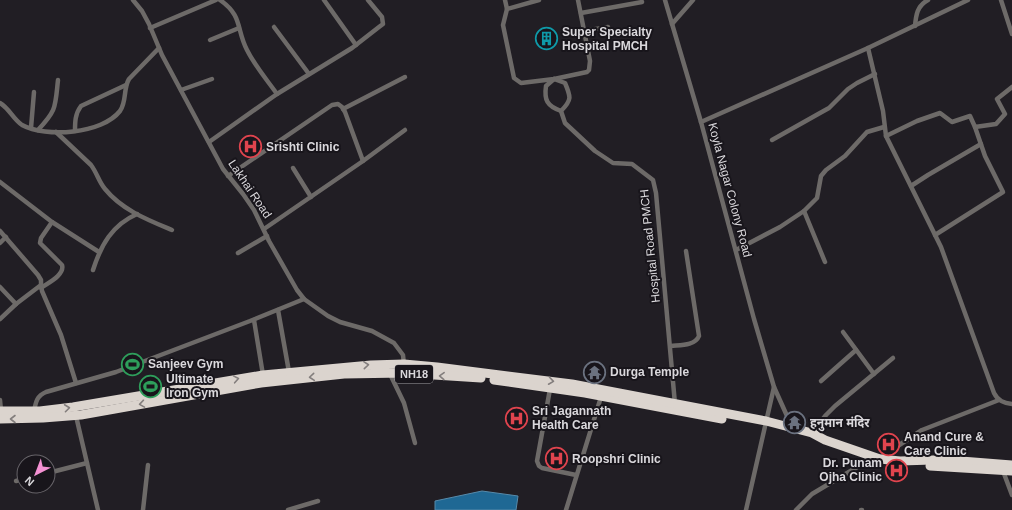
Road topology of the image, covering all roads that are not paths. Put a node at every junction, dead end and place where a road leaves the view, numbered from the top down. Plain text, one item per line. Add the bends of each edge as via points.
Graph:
1 (133, 0) edge
2 (216, 0) edge
3 (220, 0) edge
4 (324, 0) edge
5 (368, 0) edge
6 (505, 0) edge
7 (539, 0) edge
8 (578, 0) edge
9 (666, 0) edge
10 (693, 0) edge
11 (928, 0) edge
12 (968, 0) edge
13 (1001, 0) edge
14 (642, 2) dead end
15 (507, 9) junction
16 (581, 13) junction
17 (672, 24) junction
18 (915, 26) junction
19 (274, 27) dead end
20 (608, 27) dead end
21 (150, 28) junction
22 (239, 28) junction
23 (584, 31) junction
24 (1012, 34) edge
25 (210, 40) dead end
26 (356, 45) junction
27 (159, 48) junction
28 (868, 48) junction
29 (309, 74) junction
30 (874, 74) junction
31 (405, 77) dead end
32 (212, 79) dead end
33 (554, 79) junction
34 (58, 80) dead end
35 (126, 85) junction
36 (1012, 86) edge
37 (181, 90) junction
38 (34, 92) dead end
39 (277, 94) junction
40 (0, 103) edge
41 (343, 109) junction
42 (560, 111) junction
43 (701, 122) junction
44 (884, 127) junction
45 (975, 127) junction
46 (31, 128) junction
47 (38, 130) junction
48 (405, 130) dead end
49 (75, 131) junction
50 (56, 132) junction
51 (886, 136) junction
52 (772, 140) dead end
53 (209, 142) junction
54 (981, 144) junction
55 (364, 161) junction
56 (293, 168) dead end
57 (228, 176) junction
58 (0, 182) edge
59 (911, 186) junction
60 (311, 197) junction
61 (804, 210) junction
62 (137, 214) junction
63 (52, 222) junction
64 (264, 229) junction
65 (172, 230) dead end
66 (0, 231) edge
67 (935, 235) junction
68 (267, 236) junction
69 (6, 237) junction
70 (0, 242) edge
71 (736, 250) junction
72 (686, 251) dead end
73 (99, 252) junction
74 (238, 253) dead end
75 (825, 262) dead end
76 (93, 270) dead end
77 (41, 286) junction
78 (0, 289) edge
79 (304, 299) junction
80 (16, 304) junction
81 (278, 310) junction
82 (0, 319) edge
83 (254, 320) junction
84 (843, 332) dead end
85 (671, 346) junction
86 (856, 350) junction
87 (893, 358) dead end
88 (403, 369) junction
89 (289, 372) junction
90 (390, 374) junction
91 (874, 374) junction
92 (263, 375) junction
93 (821, 381) dead end
94 (76, 383) junction
95 (774, 386) junction
96 (550, 389) junction
97 (586, 390) junction
98 (601, 396) junction
99 (0, 400) edge
100 (999, 400) junction
101 (675, 404) junction
102 (1012, 404) edge
103 (34, 411) junction
104 (0, 414) edge
105 (76, 416) junction
106 (766, 424) junction
107 (792, 427) junction
108 (812, 433) junction
109 (825, 440) junction
110 (415, 443) dead end
111 (876, 458) junction
112 (87, 463) junction
113 (1012, 464) edge
114 (148, 465) dead end
115 (1005, 469) edge
116 (56, 471) edge
117 (576, 475) junction
118 (1012, 495) edge
119 (318, 501) dead end
120 (98, 510) edge
121 (143, 510) edge
122 (288, 510) edge
123 (566, 510) edge
124 (746, 510) edge
125 (796, 510) edge

1 - 21 street, Lakhai Road
2 - 21 street
3 - 22 street via 227,4 236,16
4 - 26 street
5 - 26 street via 382,17 383,24
6 - 15 street
7 - 15 street
8 - 16 street
9 - 17 street, Koyla Nagar Colony Road
10 - 17 street
11 - 18 street via 917,11
12 - 18 street
13 - 24 street
14 - 16 street
15 - 33 street via 503,24 514,78 521,83
16 - 23 street
17 - 43 street, Koyla Nagar Colony Road
18 - 28 street
19 - 29 street
20 - 23 street
21 - 27 street, Lakhai Road
22 - 25 street
22 - 39 street via 246,49
23 - 33 street via 590,61 589,70
26 - 29 street
27 - 35 street
27 - 37 street, Lakhai Road
28 - 30 street
28 - 43 street
29 - 39 street
30 - 44 street
30 - 52 street via 857,82 824,110
31 - 41 street
32 - 37 street
33 - 42 street via 546,86 545,95 549,105
33 - 42 street via 565,83 570,94 568,104
34 - 47 street via 52,114
35 - 49 street via 81,106 77,111
35 - 49 street via 124,103 114,116 100,125
36 - 45 street via 997,99 1005,114 996,124
37 - 53 street, Lakhai Road
38 - 46 street
39 - 53 street
40 - 46 street via 15,119
41 - 55 street
41 - 57 street via 338,104 332,105
42 - 85 street, Hospital Road PMCH via 565,123 595,151 613,163 632,164 653,180
43 - 71 street, Koyla Nagar Colony Road
44 - 51 street
44 - 61 street via 867,132 845,156 826,170 821,176 817,198
45 - 51 street via 970,116 952,122 940,113
45 - 54 street
46 - 47 street
47 - 50 street
48 - 55 street
49 - 50 street
50 - 62 street via 91,165 109,193
51 - 59 street
53 - 57 street, Lakhai Road
54 - 59 street
54 - 67 street via 1003,192
55 - 60 street
56 - 60 street
57 - 64 street, Lakhai Road via 243,194
58 - 63 street
59 - 67 street
60 - 64 street
61 - 71 street via 780,228
61 - 75 street
62 - 65 street
62 - 73 street via 119,225
63 - 73 street
63 - 77 street via 40,243 63,268 58,276
64 - 68 street, Lakhai Road
66 - 69 street
67 - 100 street via 953,277 994,393
68 - 74 street
68 - 79 street, Lakhai Road
69 - 70 street
69 - 77 street via 40,277
71 - 95 street, Koyla Nagar Colony Road
72 - 85 street via 699,336 693,343
73 - 76 street
77 - 80 street
77 - 94 street via 61,335
78 - 80 street
79 - 81 street
79 - 88 street, Lakhai Road via 340,322 372,331 394,343 403,355
80 - 82 street
81 - 83 street
81 - 89 street
83 - 92 street
83 - 94 street via 116,372
84 - 86 street
85 - 101 street, Hospital Road PMCH
86 - 91 street
86 - 93 street
87 - 91 street
89 -> 88 highway, NH18 via 371,365
88 - 90 highway, NH18
96 -> 88 highway, NH18
88 -> 97 highway, NH18 via 526,378
89 - 92 highway, NH18
90 -> 105 highway, NH18 via 344,374 280,380
90 - 110 street via 404,403
91 - 108 street via 835,406
103 -> 92 highway, NH18 via 73,407
94 - 103 street via 40,394 36,399
95 - 106 street, Koyla Nagar Colony Road
95 - 107 street, Koyla Nagar Colony Road
96 - 97 highway, NH18
96 - 117 street via 538,466
97 - 98 highway, NH18
97 - 101 highway, NH18
98 - 106 highway, NH18
98 - 117 street
99 - 104 street
100 - 102 street
100 - 111 street via 922,430
101 - 106 highway, NH18
103 - 104 highway, NH18
105 -> 104 highway, NH18 via 36,419
105 - 112 street
106 - 107 highway, NH18
106 - 109 highway, NH18 via 809,438
106 - 124 street, Koyla Nagar Colony Road
107 - 108 highway, NH18
108 - 109 highway, NH18
109 - 111 highway, NH18
111 - 115 highway, NH18 via 911,465
111 - 125 street via 812,494
112 - 116 street
112 - 120 street
113 - 115 highway, NH18
114 - 121 street
115 - 118 street
117 - 123 street
119 - 122 street

